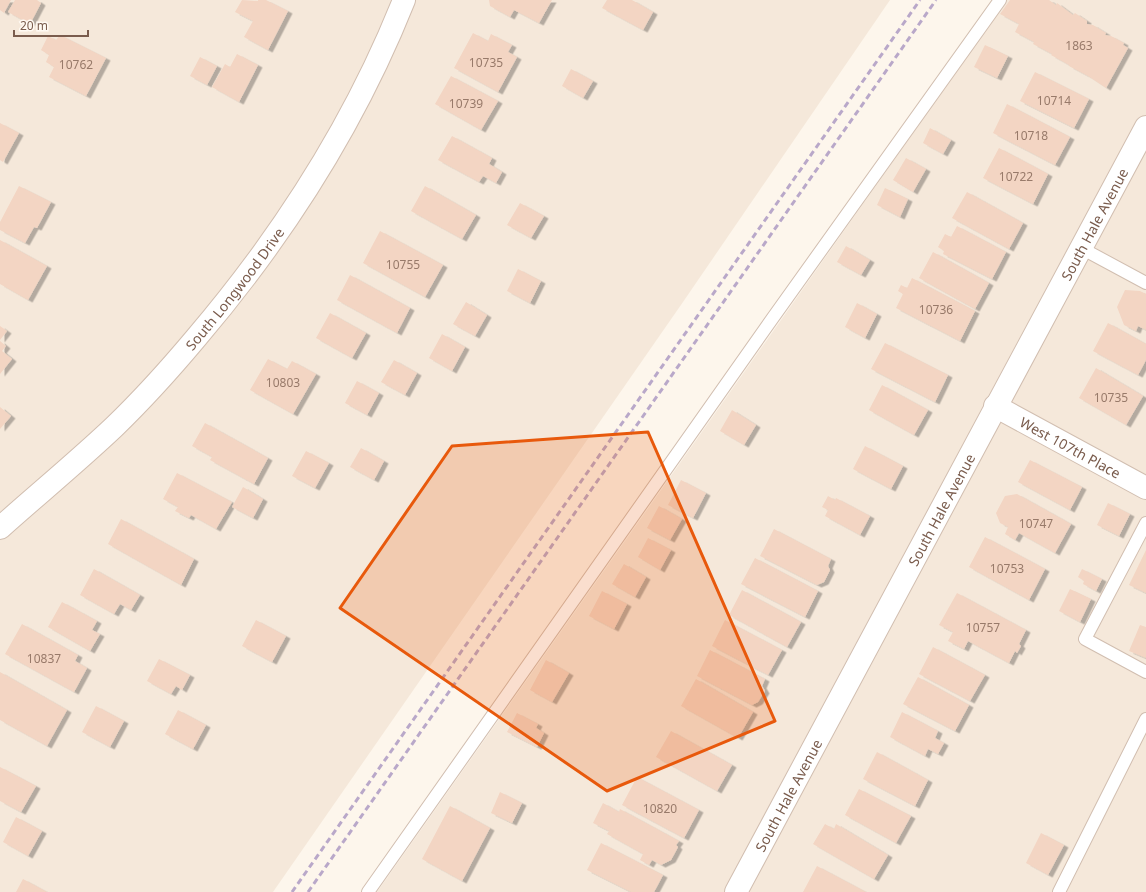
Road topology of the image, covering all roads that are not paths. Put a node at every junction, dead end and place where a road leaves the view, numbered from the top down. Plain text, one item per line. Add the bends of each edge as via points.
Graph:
1 (404, 0) edge
2 (1000, 0) edge
3 (1143, 139) edge
4 (1081, 248) junction
5 (1146, 283) edge
6 (995, 406) junction
7 (1146, 488) edge
8 (1146, 523) edge
9 (0, 528) edge
10 (1146, 672) edge
11 (1146, 719) edge
12 (368, 892) edge
13 (736, 892) edge
14 (1059, 892) edge

1 - 9 street, South Longwood Drive via 389,38 358,101 307,189 225,304 166,373 114,427
2 - 12 lane via 776,312
3 - 4 street, South Hale Avenue
4 - 5 lane
4 - 6 street, South Hale Avenue
6 - 7 street, West 107th Place
6 - 13 street, South Hale Avenue
8 - 10 lane via 1085,639
11 - 14 lane

